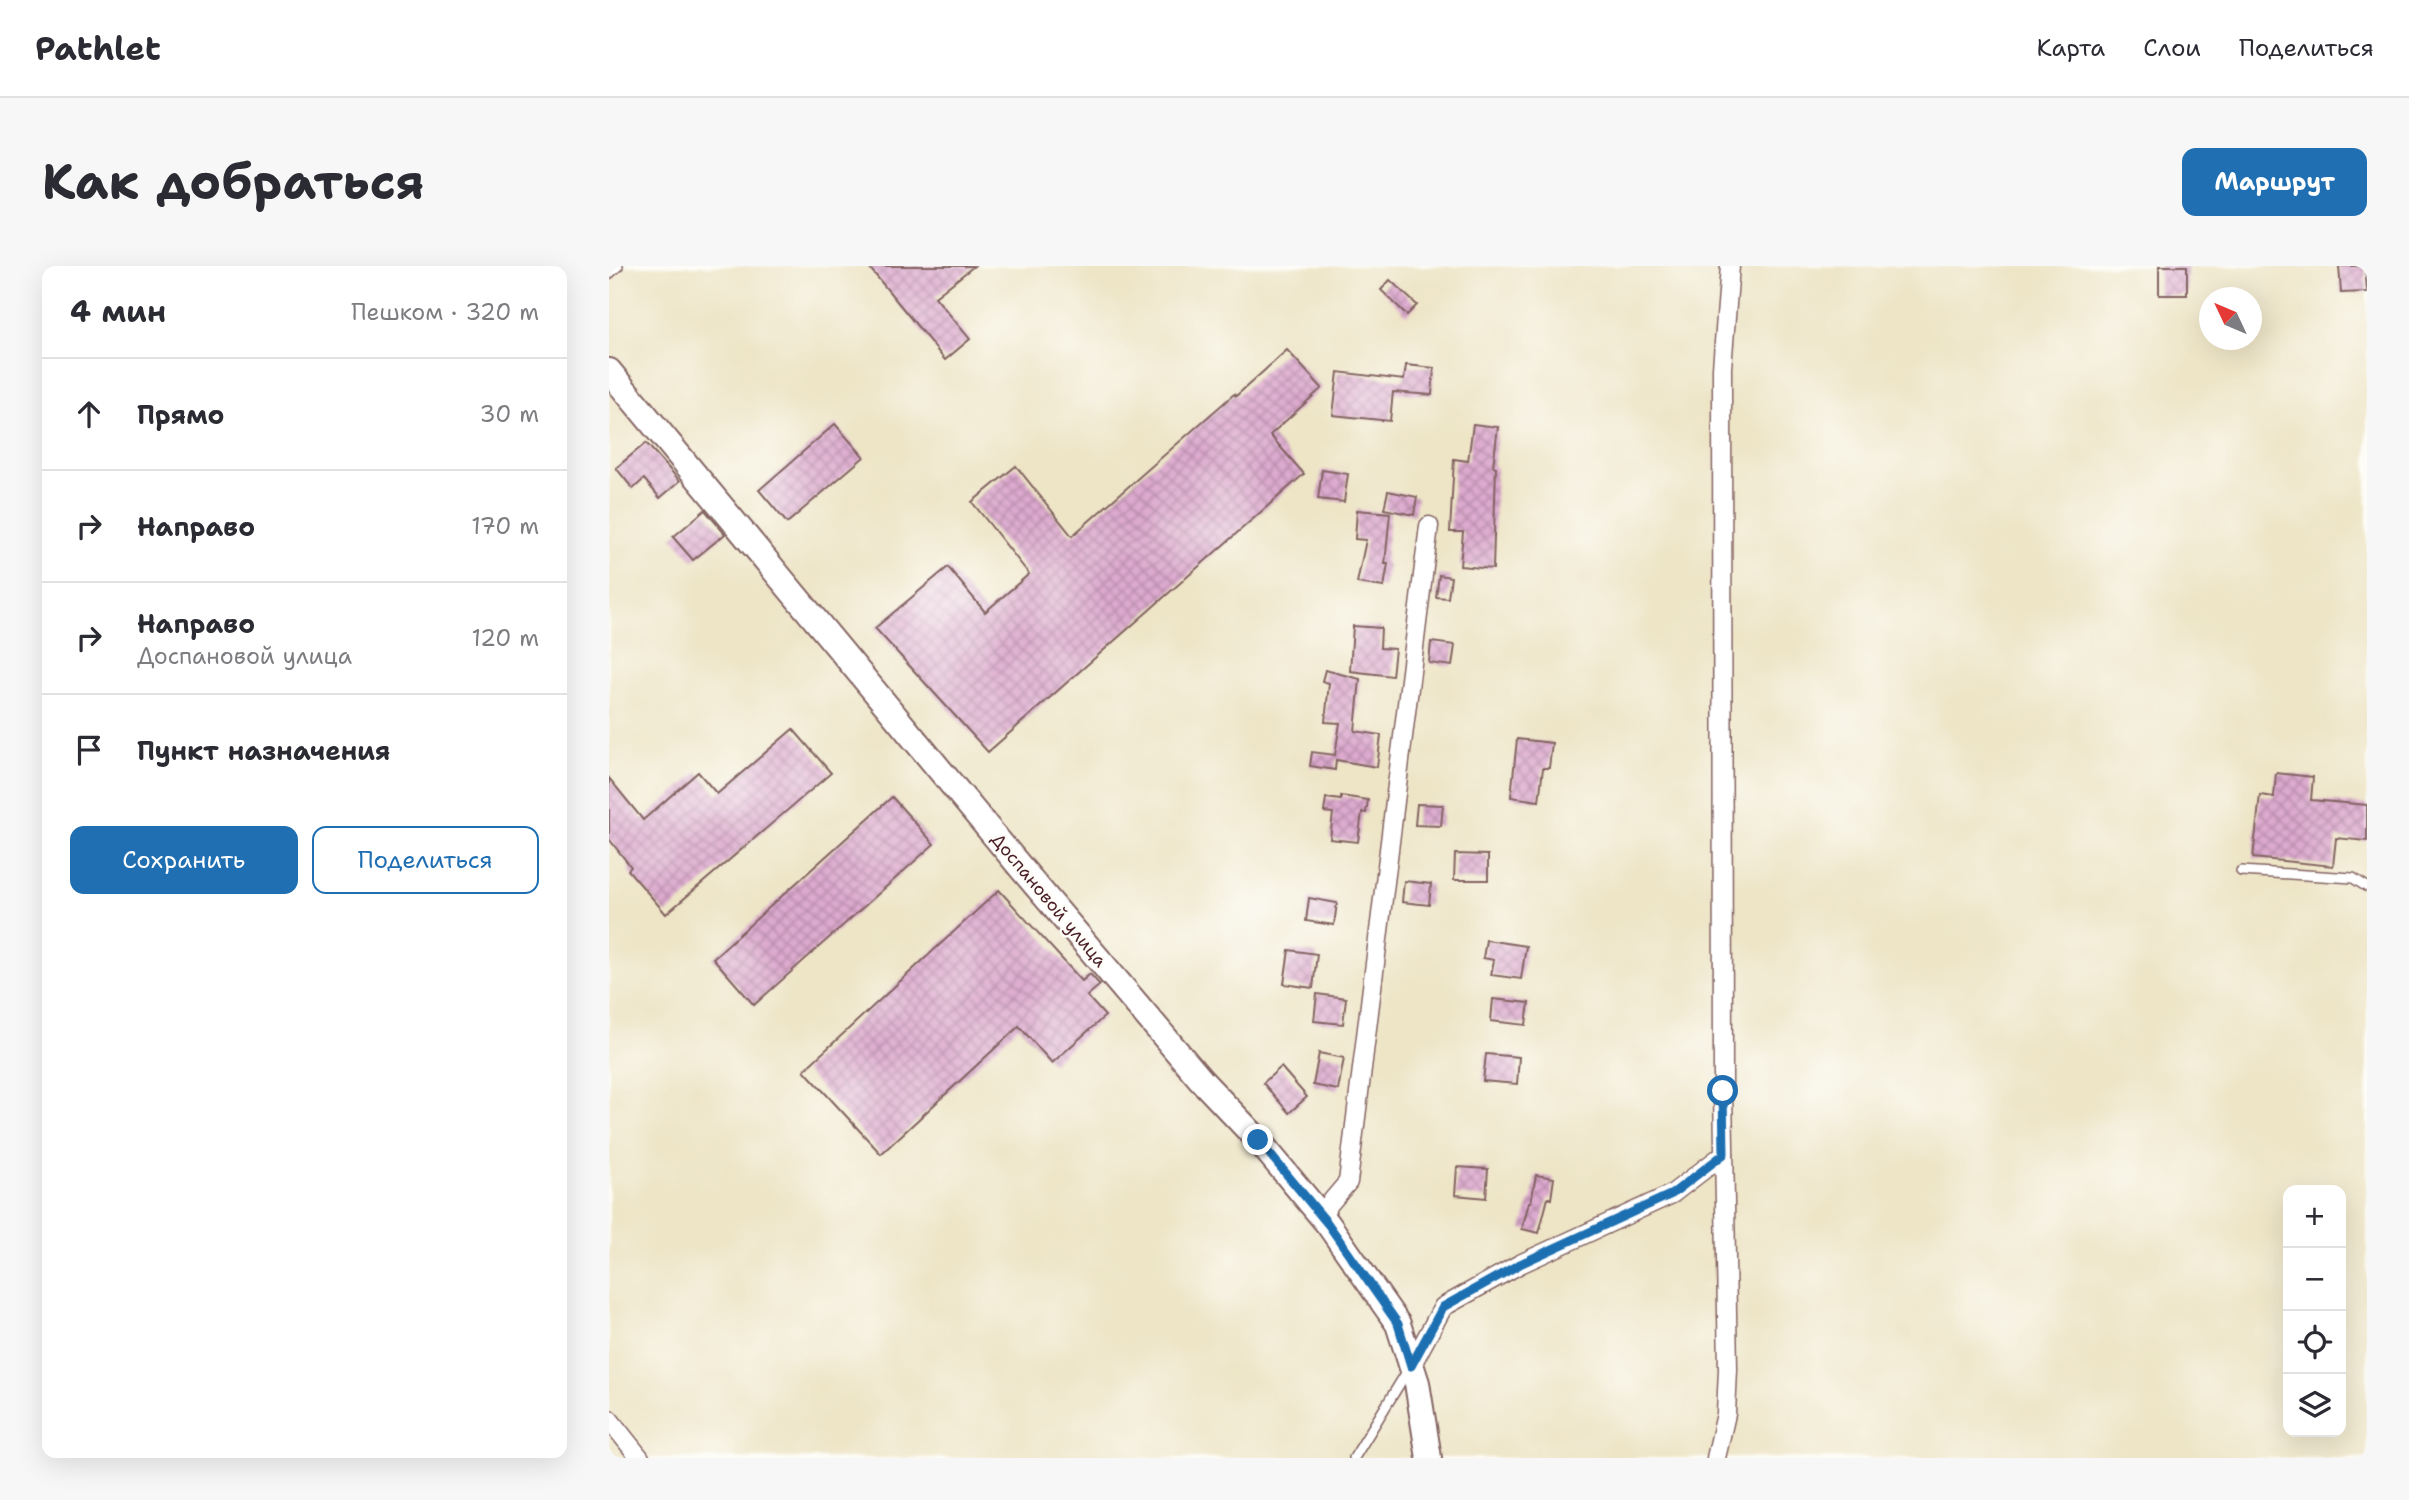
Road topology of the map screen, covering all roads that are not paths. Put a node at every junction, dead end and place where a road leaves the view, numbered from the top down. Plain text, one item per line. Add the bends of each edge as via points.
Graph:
1 (618, 266) edge
2 (1730, 266) edge
3 (609, 274) edge
4 (609, 371) edge
5 (1429, 526) dead end
6 (2241, 871) dead end
7 (2367, 887) edge
8 (1724, 1154) junction
9 (1320, 1215) junction
10 (1411, 1366) junction
11 (609, 1419) edge
12 (640, 1458) edge
13 (1354, 1458) edge
14 (1429, 1458) edge
15 (1716, 1458) edge

1 - 3 lane
2 - 8 street via 1722,368
4 - 9 street, Доспановой улица via 1022,869
5 - 9 street via 1349,1182
6 - 7 lane via 2353,878
8 - 10 street via 1672,1194 1520,1264 1443,1307
8 - 15 street via 1728,1368 1726,1414
9 - 10 street, Доспановой улица via 1398,1324
10 - 13 lane
10 - 14 street, Доспановой улица
11 - 12 street

